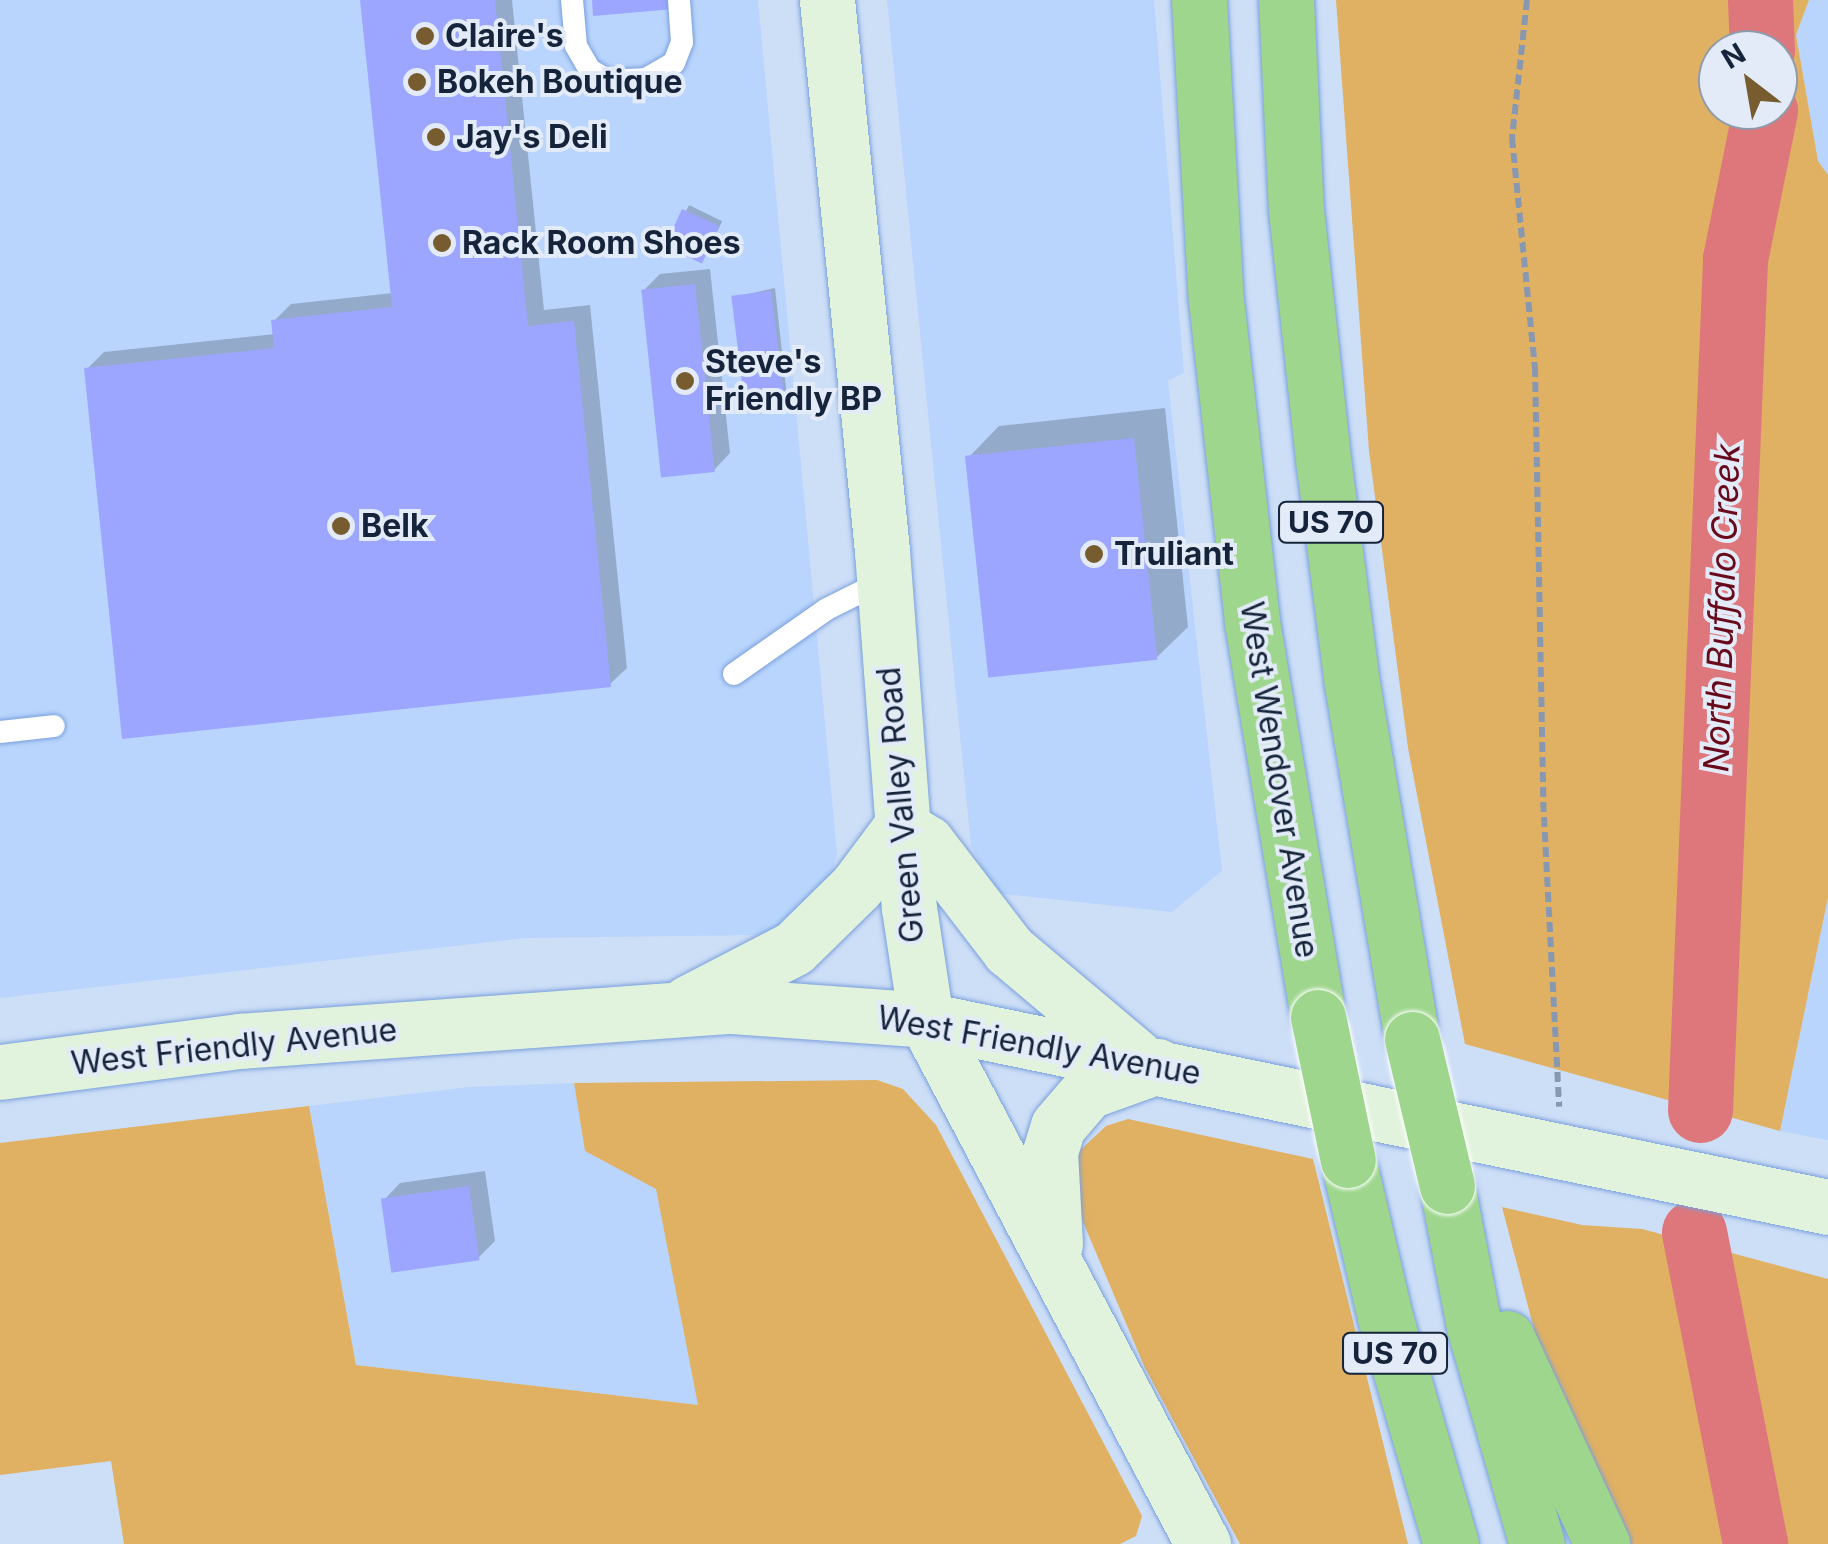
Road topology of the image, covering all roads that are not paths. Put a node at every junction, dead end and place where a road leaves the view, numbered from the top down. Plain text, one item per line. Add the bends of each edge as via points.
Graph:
1 (572, 0) edge
2 (680, 0) edge
3 (827, 0) edge
4 (1199, 0) edge
5 (1286, 0) edge
6 (883, 581) junction
7 (734, 674) dead end
8 (54, 726) dead end
9 (0, 732) edge
10 (901, 827) junction
11 (670, 1010) junction
12 (926, 1020) junction
13 (1152, 1064) junction
14 (0, 1072) edge
15 (1450, 1199) junction
16 (1828, 1206) edge
17 (1057, 1267) junction
18 (1203, 1544) edge
19 (1451, 1544) edge
20 (1537, 1544) edge
21 (1602, 1544) edge

1 - 2 lane via 576,46 590,70 609,81 646,79 674,63 682,42
3 - 6 main road, Green Valley Road
4 - 19 highway, West Wendover Avenue / US 70, bridge via 1216,300 1249,603 1348,1160 1384,1317
5 - 15 highway, US 70, bridge via 1296,210 1352,684 1412,1040
6 - 7 lane via 828,609
6 - 10 main road, Green Valley Road
8 - 9 lane
10 - 11 main road via 858,886 794,948
10 - 12 main road, Green Valley Road
10 - 13 main road via 926,843 1004,946
11 - 12 main road, West Friendly Avenue via 732,1006
11 - 14 main road, West Friendly Avenue via 240,1042
12 - 13 main road, West Friendly Avenue
12 - 17 main road, Green Valley Road
13 - 16 main road, West Friendly Avenue
13 - 17 main road via 1088,1092 1058,1126 1050,1152
15 - 20 highway, US 70 via 1474,1326
15 - 21 highway
17 - 18 main road, Green Valley Road

